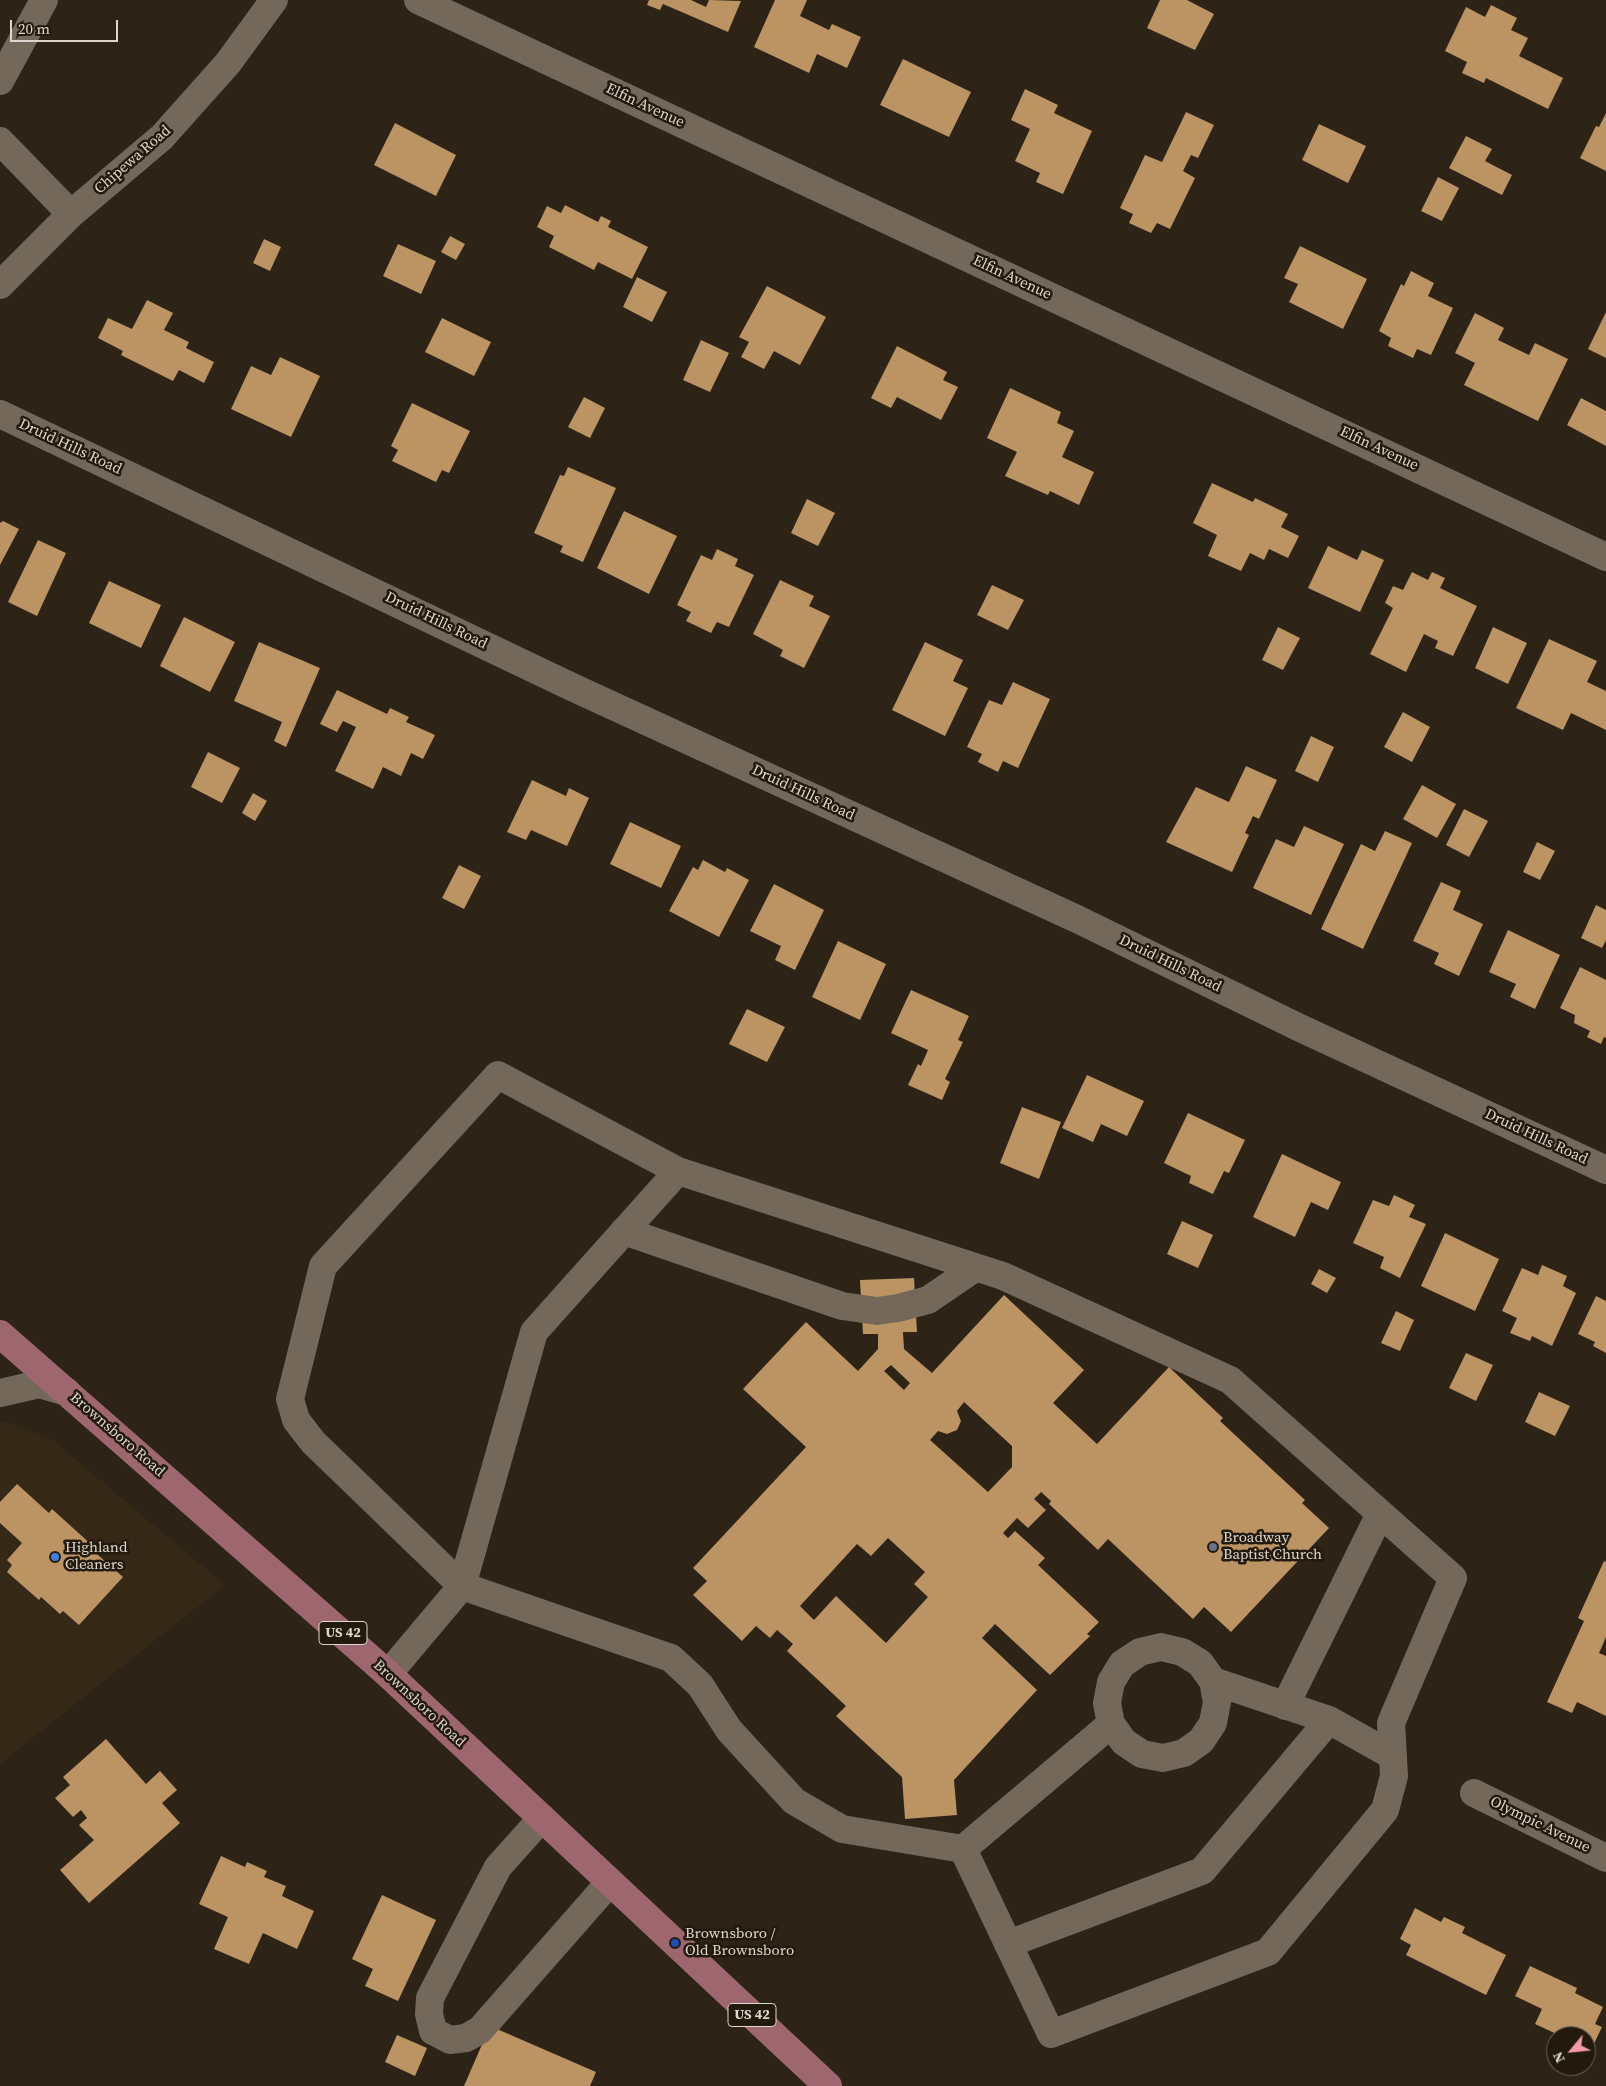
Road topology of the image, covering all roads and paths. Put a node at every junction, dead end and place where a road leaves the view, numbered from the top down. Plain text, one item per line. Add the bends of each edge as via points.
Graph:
1 (44, 0) edge
2 (274, 0) edge
3 (418, 0) edge
4 (0, 81) edge
5 (0, 142) edge
6 (71, 214) junction
7 (0, 286) edge
8 (0, 414) edge
9 (1606, 557) edge
10 (1606, 1170) edge
11 (678, 1171) junction
12 (624, 1231) junction
13 (975, 1268) junction
14 (0, 1334) edge
15 (67, 1392) junction
16 (0, 1394) edge
17 (1380, 1514) junction
18 (462, 1586) junction
19 (388, 1674) junction
20 (1212, 1681) junction
21 (1285, 1706) junction
22 (1329, 1720) junction
23 (1112, 1724) junction
24 (1393, 1756) junction
25 (1474, 1793) dead end
26 (542, 1818) junction
27 (963, 1849) junction
28 (1606, 1858) edge
29 (610, 1882) junction
30 (1008, 1944) junction
31 (828, 2086) edge

1 - 4 street
2 - 6 street, Chipewa Road via 228,63 162,137
3 - 9 street, Elfin Avenue
5 - 6 street
6 - 7 street, Chipewa Road
8 - 10 street, Druid Hills Road via 572,687 1077,919
11 - 12 street
11 - 13 street
11 - 18 street via 498,1075 323,1266 290,1399 296,1420 313,1442
12 - 13 street via 842,1306 877,1311 928,1300
12 - 18 street via 534,1332
13 - 17 street via 1003,1276 1230,1380
14 - 15 main road, Brownsboro Road / US 42
15 - 16 street via 40,1384
15 - 19 main road, Brownsboro Road / US 42
17 - 21 street
17 - 24 street via 1453,1578 1391,1724
18 - 19 street
18 - 27 street via 671,1658 700,1685 729,1730 794,1801 842,1829
19 - 26 main road, Brownsboro Road / US 42
20 - 21 street
20 - 23 street via 1200,1663 1182,1652 1161,1648 1140,1652 1122,1664 1111,1682 1107,1703
20 - 23 street via 1217,1702 1213,1723 1201,1741 1184,1753 1163,1758 1142,1754 1124,1742
21 - 22 street
22 - 24 street
22 - 30 street via 1202,1871
23 - 27 street
24 - 30 street via 1394,1776 1386,1810 1268,1952 1051,2034
25 - 28 street, Olympic Avenue
26 - 29 main road, Brownsboro Road / US 42
26 - 29 street via 498,1867 430,1998 433,2031 450,2040 466,2038 480,2030
27 - 30 street
29 - 31 main road, Brownsboro Road / US 42

